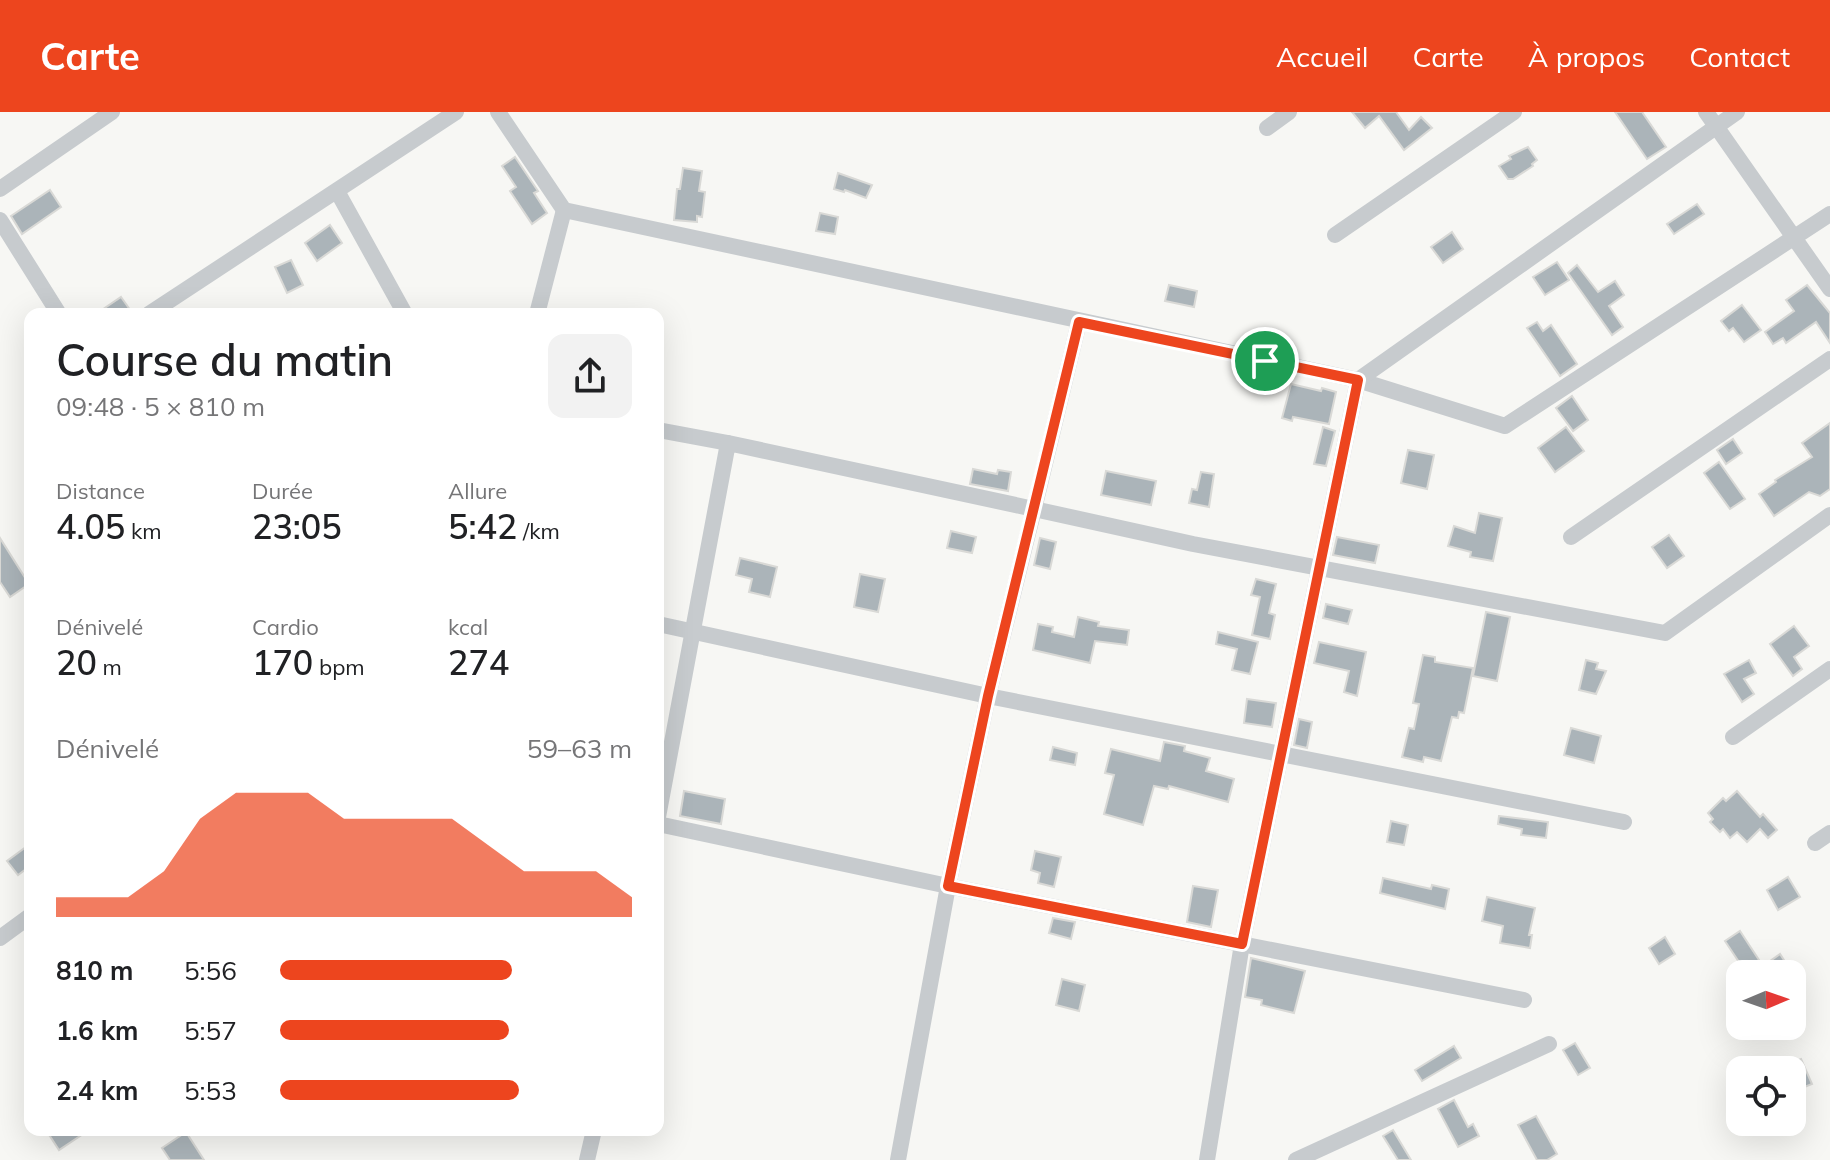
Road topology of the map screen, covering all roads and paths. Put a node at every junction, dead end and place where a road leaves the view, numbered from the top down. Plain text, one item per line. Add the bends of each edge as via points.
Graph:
1 (112, 112) edge
2 (456, 112) edge
3 (498, 112) edge
4 (1289, 112) edge
5 (1514, 112) edge
6 (1706, 112) edge
7 (1737, 112) edge
8 (1716, 126) junction
9 (1267, 128) dead end
10 (0, 189) edge
11 (337, 191) junction
12 (564, 210) junction
13 (1830, 214) edge
14 (0, 220) edge
15 (1335, 235) dead end
16 (1796, 237) junction
17 (1830, 289) edge
18 (55, 308) edge
19 (158, 308) edge
20 (402, 308) edge
21 (539, 308) edge
22 (1079, 322) junction
23 (1830, 359) edge
24 (1358, 380) junction
25 (664, 431) edge
26 (728, 443) junction
27 (1034, 509) junction
28 (1830, 515) edge
29 (1571, 537) dead end
30 (1321, 568) junction
31 (664, 625) edge
32 (694, 631) junction
33 (1830, 669) edge
34 (988, 696) junction
35 (1733, 737) dead end
36 (1280, 753) junction
37 (664, 786) edge
38 (1624, 822) dead end
39 (664, 825) edge
40 (1830, 833) edge
41 (1815, 843) dead end
42 (948, 886) junction
43 (24, 920) edge
44 (0, 938) edge
45 (1242, 944) junction
46 (1524, 1000) dead end
47 (1549, 1044) dead end
48 (593, 1136) edge
49 (587, 1160) edge
50 (898, 1160) edge
51 (1207, 1160) edge
52 (1296, 1160) edge

1 - 10 street
2 - 11 street
3 - 12 street
4 - 9 street
5 - 15 street
6 - 8 street
7 - 8 street
8 - 16 street
8 - 24 street
11 - 19 street
11 - 20 street
12 - 21 street
12 - 22 street
13 - 16 street
14 - 18 street
16 - 17 street
16 - 24 street via 1505,426
22 - 24 street
22 - 27 street
23 - 29 street
24 - 30 street
25 - 26 street
26 - 27 street
26 - 32 street
27 - 30 street
27 - 34 street
28 - 30 street via 1665,633
30 - 36 street
31 - 32 street
32 - 34 street
32 - 37 street
33 - 35 street
34 - 36 street
34 - 42 street
36 - 38 street
36 - 45 street
39 - 42 street
40 - 41 street
42 - 45 street
42 - 50 street
43 - 44 street
45 - 46 street
45 - 51 street
47 - 52 street
48 - 49 street

